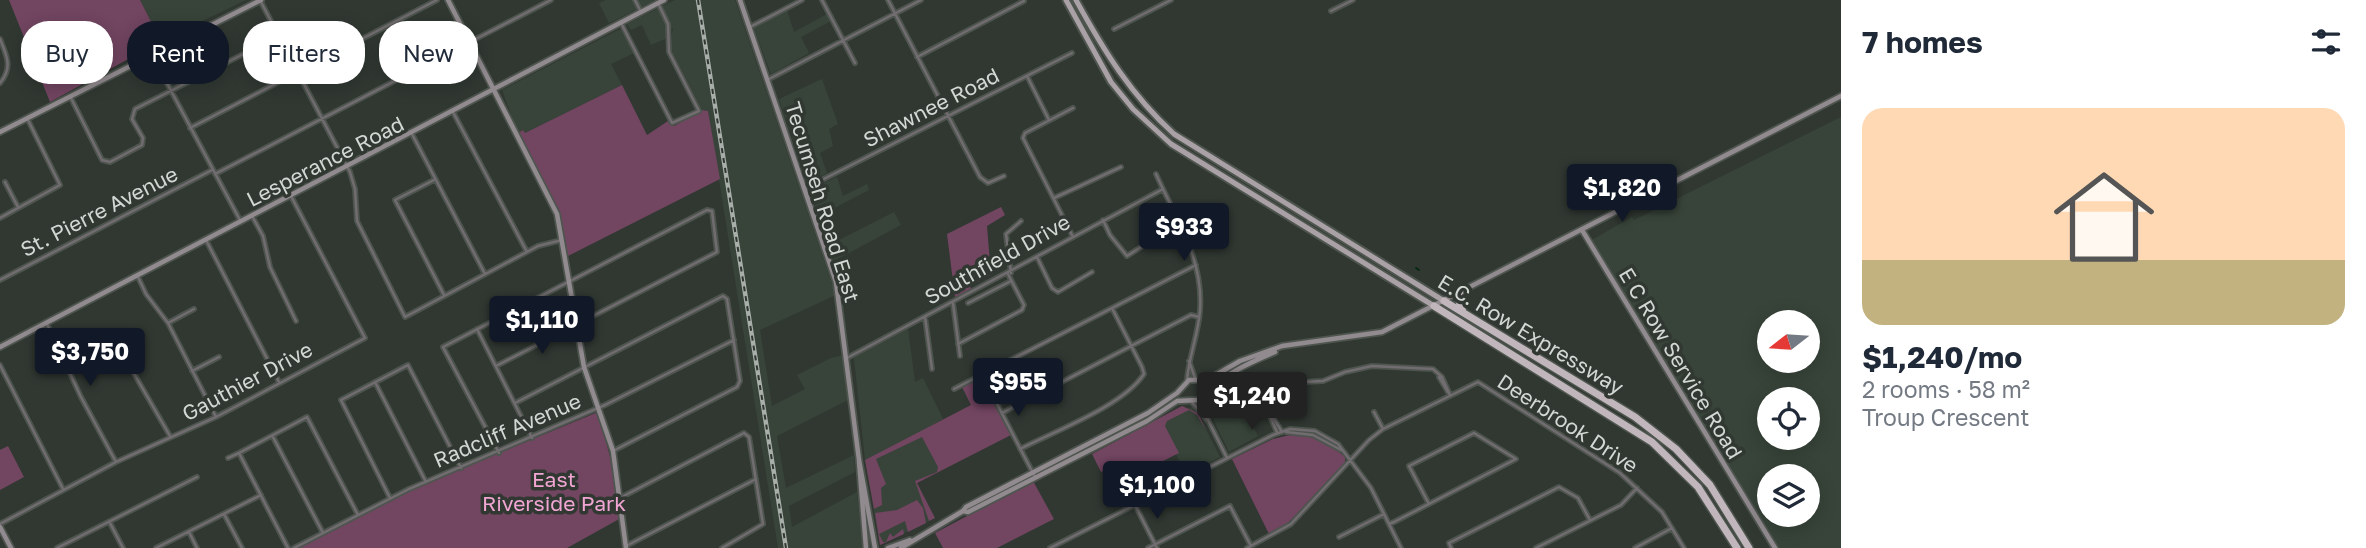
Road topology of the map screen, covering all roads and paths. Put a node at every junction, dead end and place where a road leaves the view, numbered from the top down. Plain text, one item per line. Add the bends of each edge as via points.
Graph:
1 (260, 0) edge
2 (438, 0) edge
3 (448, 0) edge
4 (551, 0) edge
5 (635, 0) edge
6 (740, 0) edge
7 (802, 0) edge
8 (822, 0) edge
9 (888, 0) edge
10 (921, 0) edge
11 (1066, 0) edge
12 (1076, 0) edge
13 (1171, 0) edge
14 (1353, 0) edge
15 (1024, 1) edge
16 (661, 2) edge
17 (1331, 11) dead end
18 (641, 12) junction
19 (895, 14) junction
20 (218, 21) edge
21 (271, 21) edge
22 (458, 21) edge
23 (621, 23) junction
24 (750, 27) junction
25 (1114, 29) dead end
26 (478, 37) edge
27 (365, 38) edge
28 (0, 39) edge
29 (843, 40) junction
30 (1072, 52) dead end
31 (243, 55) edge
32 (917, 57) junction
33 (478, 59) edge
34 (855, 63) dead end
35 (127, 66) edge
36 (1027, 76) junction
37 (767, 79) junction
38 (0, 83) edge
39 (168, 84) edge
40 (275, 84) edge
41 (304, 84) edge
42 (388, 84) edge
43 (495, 90) junction
44 (172, 92) junction
45 (70, 96) junction
46 (1841, 96) edge
47 (1073, 108) dead end
48 (453, 112) junction
49 (948, 116) junction
50 (27, 118) junction
51 (322, 118) junction
52 (1049, 120) junction
53 (190, 128) junction
54 (0, 132) edge
55 (412, 134) junction
56 (347, 167) junction
57 (1121, 167) dead end
58 (214, 172) junction
59 (1156, 174) dead end
60 (1004, 176) dead end
61 (436, 179) junction
62 (5, 182) dead end
63 (804, 189) junction
64 (1163, 189) junction
65 (292, 196) junction
66 (1054, 198) junction
67 (19, 208) junction
68 (252, 216) junction
69 (0, 218) edge
70 (1103, 220) junction
71 (1021, 221) dead end
72 (241, 222) junction
73 (1582, 230) junction
74 (1072, 235) junction
75 (1155, 238) dead end
76 (206, 240) junction
77 (562, 240) junction
78 (527, 252) junction
79 (1036, 257) junction
80 (1196, 265) junction
81 (1092, 272) dead end
82 (1009, 273) junction
83 (485, 274) junction
84 (137, 275) junction
85 (0, 280) edge
86 (569, 281) junction
87 (1012, 281) junction
88 (1468, 289) junction
89 (444, 295) junction
90 (1444, 301) junction
91 (953, 303) junction
92 (968, 303) dead end
93 (1434, 306) junction
94 (1112, 308) junction
95 (194, 309) dead end
96 (1463, 313) junction
97 (925, 317) junction
98 (1199, 317) junction
99 (296, 321) dead end
100 (47, 323) junction
101 (168, 323) junction
102 (577, 325) junction
103 (477, 329) junction
104 (733, 340) junction
105 (958, 344) junction
106 (1132, 346) junction
107 (1288, 346) junction
108 (0, 347) edge
109 (121, 351) dead end
110 (960, 356) dead end
111 (219, 357) dead end
112 (847, 358) junction
113 (1188, 358) junction
114 (0, 365) edge
115 (496, 366) junction
116 (584, 367) junction
117 (932, 369) dead end
118 (192, 371) junction
119 (982, 375) junction
120 (1198, 381) junction
121 (279, 382) junction
122 (375, 382) junction
123 (1185, 383) junction
124 (954, 389) dead end
125 (1450, 395) junction
126 (1202, 396) junction
127 (1190, 400) junction
128 (515, 403) junction
129 (598, 408) junction
130 (1374, 412) dead end
131 (1002, 413) junction
132 (216, 417) junction
133 (1209, 422) junction
134 (1383, 429) junction
135 (1282, 433) junction
136 (272, 435) junction
137 (170, 436) junction
138 (532, 438) junction
139 (1020, 449) junction
140 (613, 451) junction
141 (239, 453) junction
142 (499, 453) junction
143 (228, 458) dead end
144 (1227, 458) junction
145 (859, 460) junction
146 (1351, 461) junction
147 (116, 462) junction
148 (461, 468) junction
149 (1034, 474) junction
150 (197, 477) dead end
151 (756, 479) junction
152 (426, 482) junction
153 (1637, 488) junction
154 (63, 489) junction
155 (261, 495) junction
156 (390, 498) junction
157 (620, 498) junction
158 (1429, 504) junction
159 (1135, 505) junction
160 (224, 513) junction
161 (1384, 514) junction
162 (358, 515) junction
163 (1590, 520) junction
164 (109, 522) junction
165 (1390, 524) junction
166 (0, 525) edge
167 (1672, 528) junction
168 (188, 531) junction
169 (323, 533) junction
170 (1339, 537) dead end
171 (911, 540) junction
172 (1156, 546) edge
173 (626, 547) edge
174 (1249, 547) edge
175 (11, 548) edge
176 (57, 548) edge
177 (123, 548) edge
178 (156, 548) edge
179 (197, 548) edge
180 (242, 548) edge
181 (288, 548) edge
182 (293, 548) edge
183 (722, 548) edge
184 (866, 548) edge
185 (875, 548) edge
186 (888, 548) edge
187 (901, 548) edge
188 (1050, 548) edge
189 (1148, 548) edge
190 (1401, 548) edge
191 (1451, 548) edge
192 (1535, 548) edge
193 (1634, 548) edge
194 (1684, 548) edge
195 (1737, 548) edge
196 (1749, 548) edge
197 (1775, 548) edge

1 - 20 main road
1 - 21 street
2 - 27 street
3 - 22 main road
4 - 26 street, St. Pierre Avenue
5 - 18 street
6 - 24 main road, Tecumseh Road East
7 - 24 street
8 - 29 street
9 - 19 street
10 - 19 street
11 - 93 main road, E.C. Row Expressway via 1102,69 1133,109 1171,144
12 - 90 main road, E.C. Row Expressway via 1115,68 1155,116 1195,148
13 - 25 street
14 - 17 street
15 - 32 street
16 - 18 main road, Lesperance Road
16 - 23 street via 668,24 667,48 699,111 672,123
18 - 23 main road, Lesperance Road
19 - 29 street
19 - 32 street
23 - 43 main road, Lesperance Road
24 - 37 main road, Tecumseh Road East
28 - 38 street via 9,61
29 - 34 street
29 - 37 street
30 - 36 street, Shawnee Road
31 - 44 street
32 - 49 street
33 - 43 main road
35 - 45 main road
36 - 49 street, Shawnee Road
36 - 52 street
37 - 63 main road, Tecumseh Road East
39 - 44 street
40 - 53 street
41 - 51 street
42 - 51 street, St. Pierre Avenue
43 - 48 main road, Lesperance Road
43 - 77 main road via 554,207
44 - 45 street via 135,109 132,119 142,145 110,162 102,160
44 - 53 street
45 - 50 main road
46 - 73 main road
47 - 52 street
48 - 55 main road, Lesperance Road
48 - 78 street
49 - 60 street via 980,177 988,183
49 - 63 street, Shawnee Road
50 - 54 main road
50 - 67 street via 60,185
51 - 56 street
51 - 58 street, St. Pierre Avenue
52 - 66 street via 1023,138
53 - 58 street
55 - 56 main road, Lesperance Road
55 - 61 street
56 - 65 main road, Lesperance Road
56 - 89 street via 354,181 357,221 405,317
57 - 66 street
58 - 72 street
58 - 85 street, St. Pierre Avenue
59 - 64 street
61 - 83 street
61 - 89 street via 395,200
62 - 67 street
63 - 112 main road, Tecumseh Road East via 836,282
64 - 70 street, Southfield Drive
64 - 80 street
65 - 68 main road, Lesperance Road
65 - 121 street, Gauthier Drive via 365,338
66 - 74 street
67 - 69 street
68 - 72 main road, Lesperance Road
68 - 99 street
70 - 74 street, Southfield Drive
70 - 75 street via 1127,256
71 - 82 street via 1006,234
72 - 76 main road, Lesperance Road
73 - 88 main road
73 - 197 main road, E C Row Service Road
74 - 79 street, Southfield Drive
76 - 84 main road, Lesperance Road
76 - 121 street
77 - 78 street
77 - 86 main road
78 - 83 street
79 - 81 street via 1058,292
79 - 82 street, Southfield Drive
80 - 94 street
80 - 98 street
82 - 87 street
82 - 91 street, Southfield Drive
83 - 89 street
84 - 100 main road, Lesperance Road
84 - 101 street
86 - 102 main road
86 - 102 street via 712,211 717,252
86 - 103 street
87 - 92 street
87 - 105 street via 1024,304 1022,310
88 - 90 main road
88 - 96 highway via 1459,301
90 - 93 main road
90 - 96 highway, E.C. Row Expressway
91 - 97 street, Southfield Drive
91 - 105 street
93 - 107 main road via 1377,334
93 - 195 highway, E.C. Row Expressway via 1652,442 1698,486
94 - 106 street
94 - 119 street
95 - 101 street
96 - 196 highway, E.C. Row Expressway via 1635,417 1676,449 1710,485
97 - 112 street, Southfield Drive
97 - 117 street
98 - 106 street via 1191,315
98 - 113 street
100 - 108 main road, Lesperance Road
100 - 147 street
101 - 118 street
102 - 115 street
102 - 116 main road
103 - 115 street
103 - 142 street via 443,347
104 - 116 street via 723,296
104 - 129 street, Radcliff Avenue
104 - 140 street via 737,387
105 - 110 street
106 - 131 street
106 - 139 street via 1144,374 1140,380 1110,403
107 - 120 main road via 1246,358
107 - 126 main road via 1237,368
109 - 137 street
111 - 118 street
112 - 145 main road, Tecumseh Road East
113 - 120 street
113 - 123 street
114 - 154 street
115 - 128 street
116 - 128 street
116 - 129 main road
118 - 132 street
119 - 124 street
119 - 131 street
120 - 123 main road
120 - 126 main road
121 - 132 street, Gauthier Drive
122 - 148 street via 408,365
122 - 152 street
122 - 156 street via 341,400
123 - 127 main road via 1182,391
123 - 149 main road via 1148,413
125 - 134 street
125 - 135 street via 1433,369 1372,366 1345,372 1261,396
125 - 153 street, Deerbrook Drive via 1478,382
126 - 127 main road
126 - 133 street
127 - 133 street
127 - 149 main road via 1177,401 1147,421
128 - 138 street
129 - 138 street, Radcliff Avenue
129 - 140 main road
130 - 134 street
131 - 139 street
132 - 137 street, Gauthier Drive
133 - 144 street
134 - 146 street
135 - 144 street
135 - 146 street via 1313,435 1343,451
136 - 141 street
136 - 162 street via 307,417
136 - 169 street
137 - 147 street, Gauthier Drive
138 - 142 street, Radcliff Avenue
139 - 149 street
140 - 157 main road
141 - 143 street
141 - 155 street
142 - 148 street, Radcliff Avenue
144 - 159 street
145 - 184 main road, Tecumseh Road East
145 - 185 main road, Tecumseh Road East
146 - 161 street
146 - 174 street via 1291,524
147 - 154 street, Gauthier Drive
148 - 152 street, Radcliff Avenue
149 - 171 main road via 966,506
150 - 164 street
151 - 157 street via 749,437 744,433
151 - 173 street
151 - 183 street via 763,524
152 - 156 street, Radcliff Avenue
153 - 163 street via 1621,505
153 - 167 street, Deerbrook Drive
154 - 166 street, Gauthier Drive
155 - 160 street
155 - 181 street
156 - 162 street, Radcliff Avenue
157 - 173 main road
158 - 158 street via 1451,493 1516,459 1474,433 1409,466
158 - 165 street
159 - 172 street
159 - 188 street
160 - 168 street
160 - 180 street
161 - 165 street
161 - 170 street
162 - 169 street, Radcliff Avenue
163 - 191 street via 1578,498 1559,486 1449,543
163 - 192 street
164 - 176 street
164 - 177 street
165 - 190 street
166 - 175 main road
167 - 193 street
167 - 194 street, Deerbrook Drive
168 - 178 street
168 - 179 street
169 - 182 street, Radcliff Avenue
171 - 186 main road
171 - 187 main road
172 - 174 street via 1230,506
172 - 189 street

